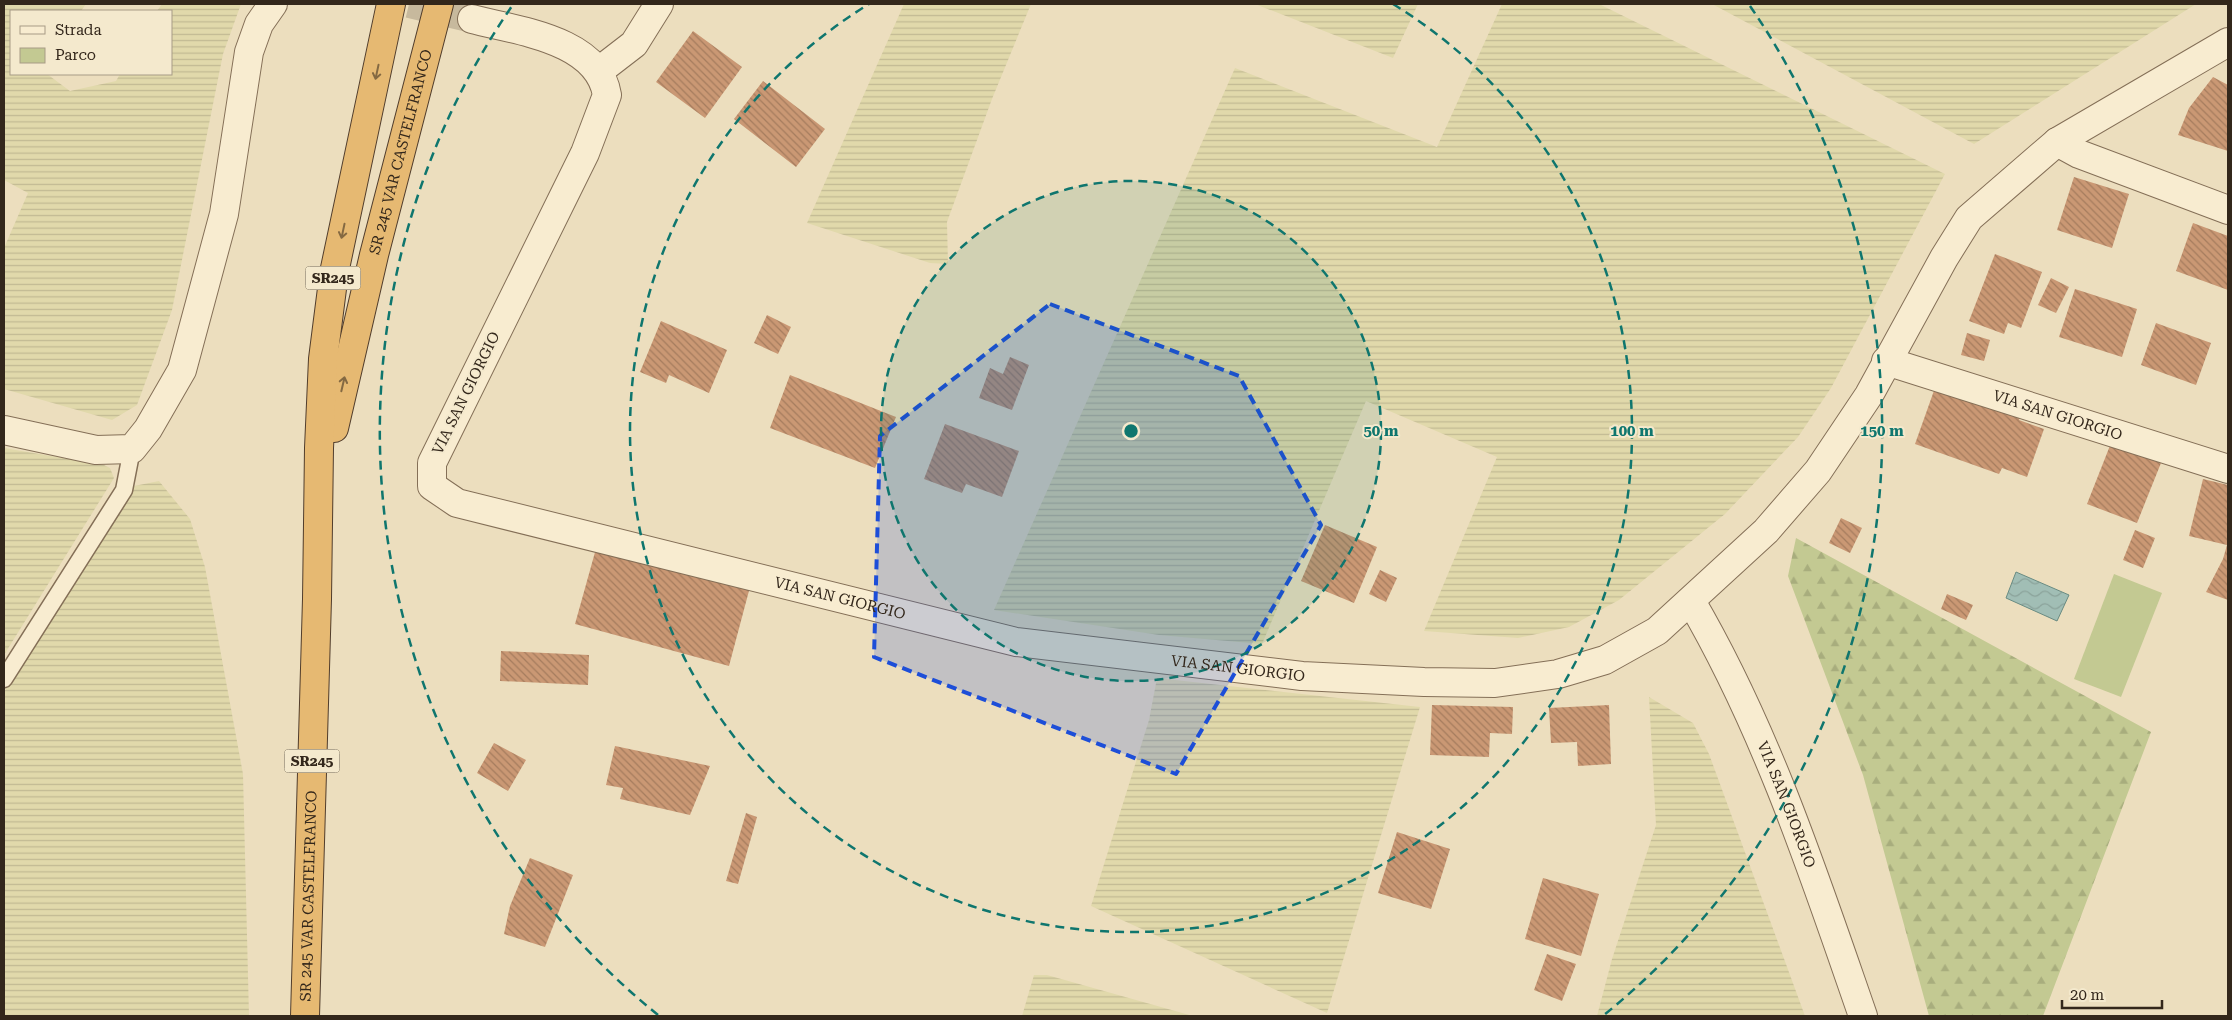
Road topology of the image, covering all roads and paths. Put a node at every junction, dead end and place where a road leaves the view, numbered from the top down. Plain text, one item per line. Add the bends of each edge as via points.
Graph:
1 (274, 4) edge
2 (391, 4) edge
3 (438, 4) edge
4 (659, 4) edge
5 (472, 19) tunnel mouth
6 (2228, 42) edge
7 (598, 71) junction
8 (2057, 142) junction
9 (2228, 210) edge
10 (1886, 361) junction
11 (4, 430) edge
12 (132, 449) junction
13 (2228, 469) edge
14 (319, 536) junction
15 (1692, 601) junction
16 (4, 679) edge
17 (305, 1016) edge
18 (1863, 1016) edge

1 - 12 street via 259,24 249,52 224,214 182,370 148,429
2 -> 14 highway, SR 245 VAR CASTELFRANCO / SR245 via 334,273 323,359
14 -> 3 highway, SR 245 VAR CASTELFRANCO / SR245 via 335,417
4 - 7 street via 634,44
5 - 7 street, VIA SAN GIORGIO via 570,47
6 - 8 street, VIA SAN GIORGIO
7 - 15 street, VIA SAN GIORGIO via 607,95 585,153 432,463 432,486 457,503 1016,642 1302,676 1495,683 1558,674 1605,660 1657,631
8 - 9 street via 2079,154
8 - 10 street, VIA SAN GIORGIO via 1969,218
10 - 13 street, VIA SAN GIORGIO
10 - 15 street, VIA SAN GIORGIO via 1869,395 1818,471 1766,531
11 - 12 street via 96,450
12 - 16 lane via 124,490
14 - 17 highway, SR 245 VAR CASTELFRANCO / SR245
15 - 18 street, VIA SAN GIORGIO via 1723,655 1801,840

